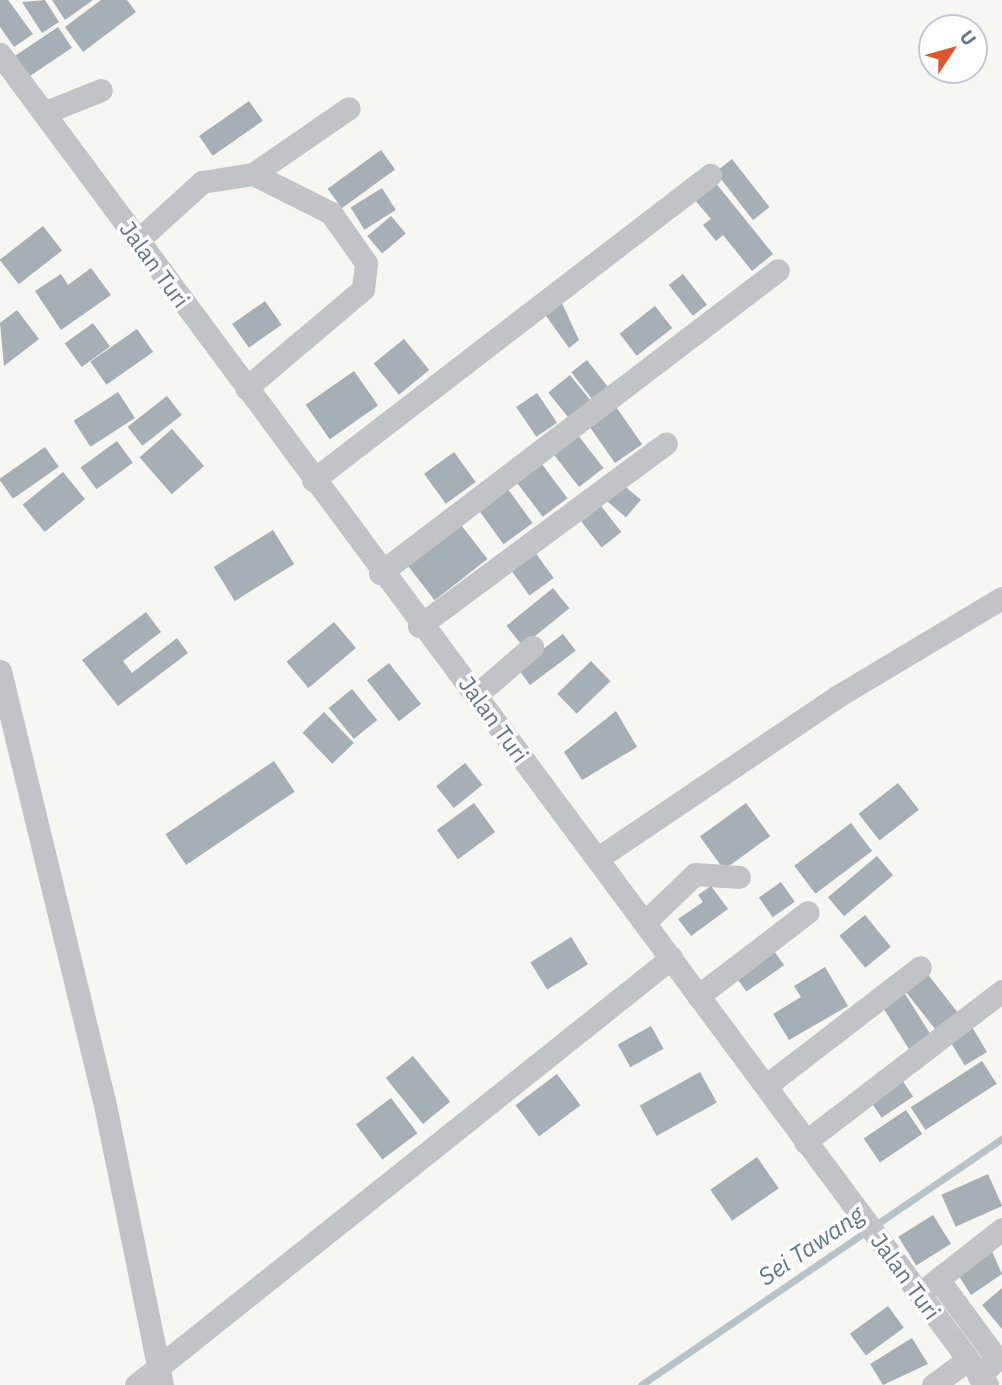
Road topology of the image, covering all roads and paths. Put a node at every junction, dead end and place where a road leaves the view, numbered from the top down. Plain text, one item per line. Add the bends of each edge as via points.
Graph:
1 (0, 54) edge
2 (101, 90) dead end
3 (349, 108) dead end
4 (46, 112) junction
5 (253, 174) junction
6 (710, 175) dead end
7 (137, 241) junction
8 (778, 271) dead end
9 (246, 388) junction
10 (666, 443) dead end
11 (313, 480) junction
12 (380, 573) junction
13 (1002, 598) edge
14 (419, 626) junction
15 (533, 648) dead end
16 (0, 671) edge
17 (476, 695) junction
18 (598, 858) junction
19 (739, 877) dead end
20 (808, 912) dead end
21 (645, 922) junction
22 (671, 958) junction
23 (920, 967) dead end
24 (1002, 991) edge
25 (698, 996) junction
26 (768, 1085) junction
27 (805, 1142) junction
28 (1002, 1229) edge
29 (929, 1286) junction
30 (977, 1374) edge
31 (160, 1376) edge
32 (136, 1385) edge
33 (933, 1385) edge

1 - 4 street, Jalan Turi
2 - 4 street
3 - 5 street
4 - 7 street, Jalan Turi
5 - 7 street via 202,183
5 - 9 street via 331,213 366,263 363,289
6 - 11 street
7 - 9 street, Jalan Turi
8 - 12 street
9 - 11 street, Jalan Turi
10 - 14 street
11 - 12 street, Jalan Turi
12 - 14 street, Jalan Turi
13 - 18 street via 838,696
14 - 17 street, Jalan Turi
15 - 17 street
16 - 31 street via 104,1100
17 - 18 street, Jalan Turi
18 - 21 street, Jalan Turi
19 - 21 street via 695,874
20 - 25 street
21 - 22 street, Jalan Turi
22 - 25 street, Jalan Turi
22 - 31 street
23 - 26 street
24 - 27 street
25 - 26 street, Jalan Turi
26 - 27 street, Jalan Turi
27 - 29 street, Jalan Turi via 878,1237
28 - 29 street
29 - 30 street, Jalan Turi via 997,1359
30 - 33 street
31 - 32 street

